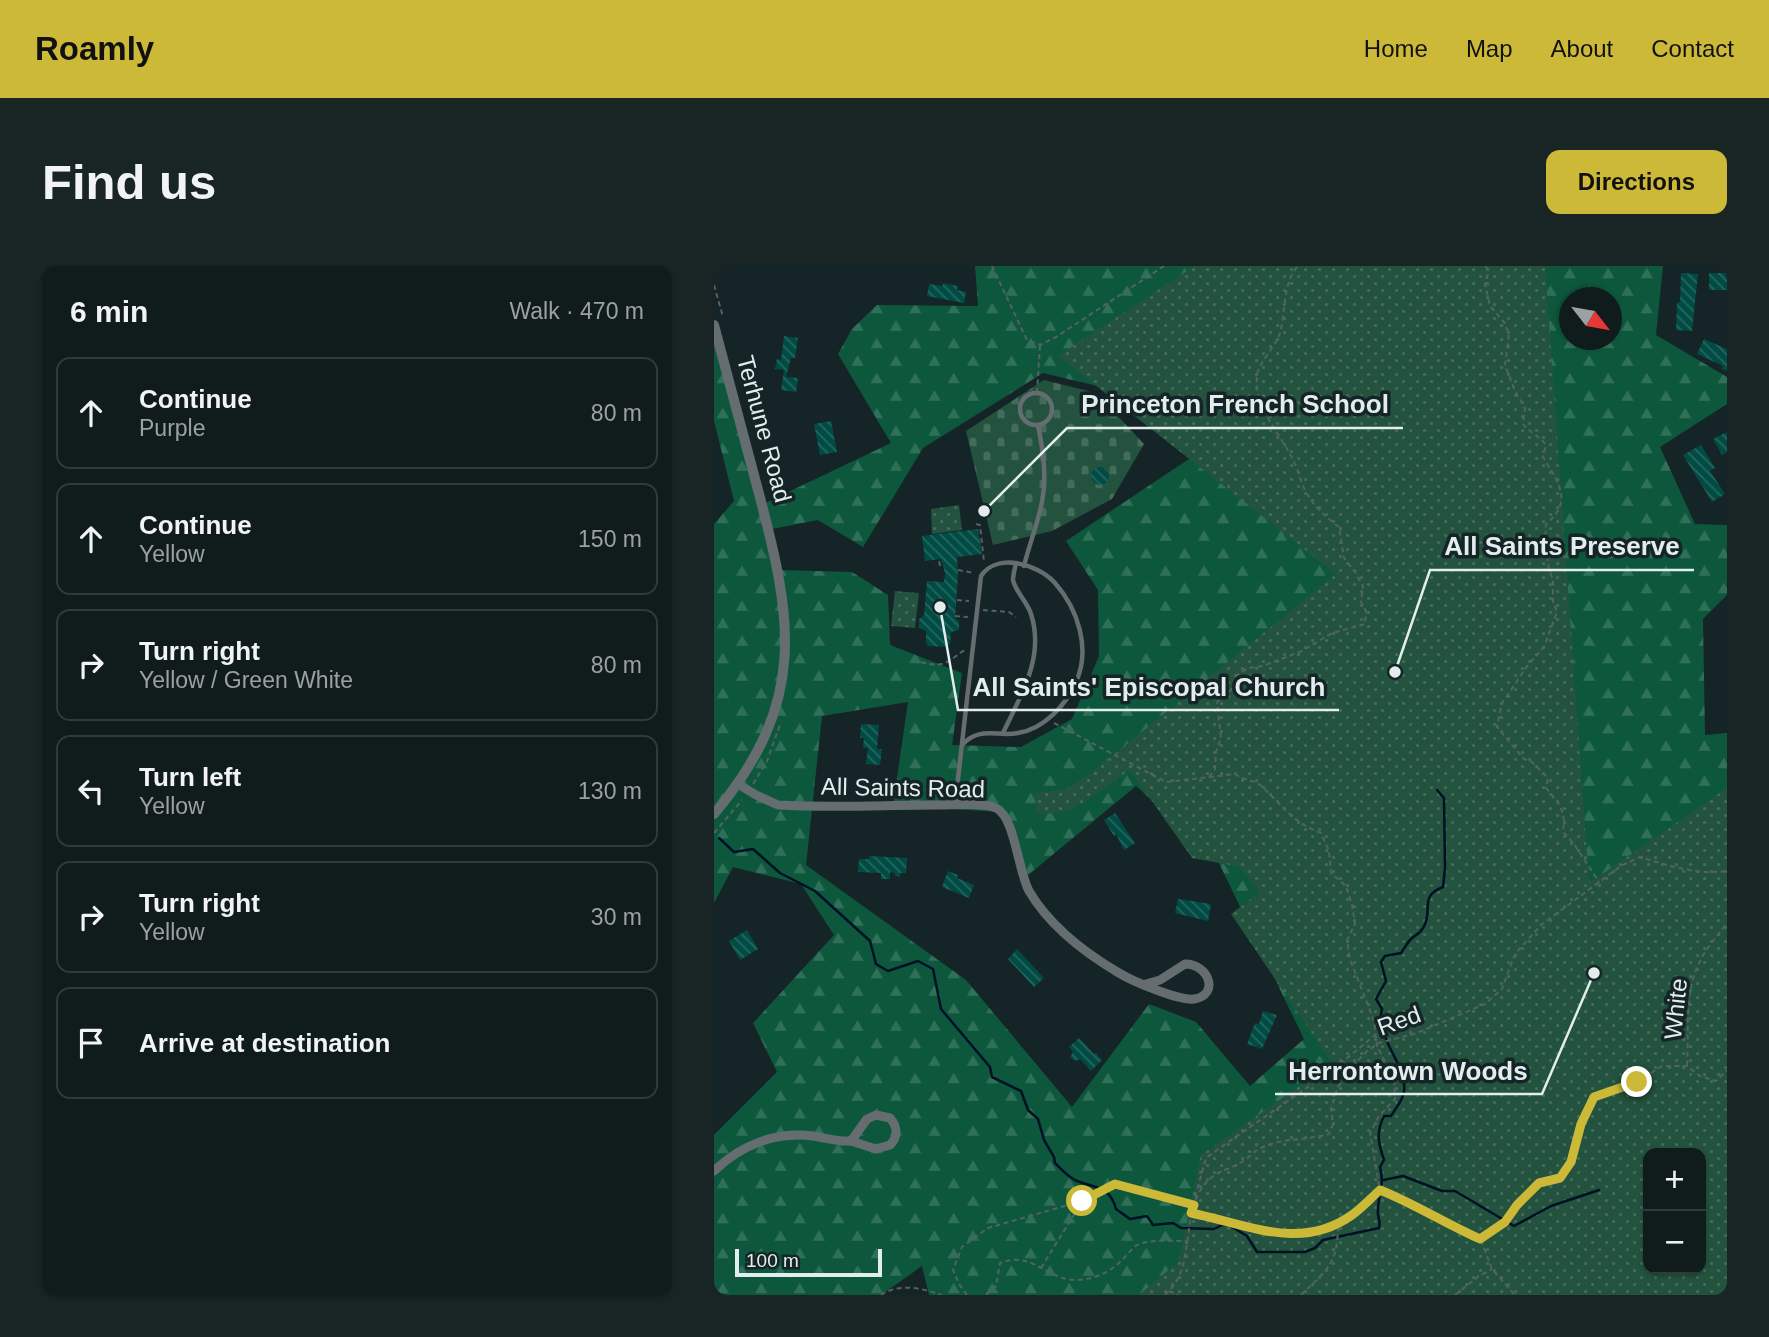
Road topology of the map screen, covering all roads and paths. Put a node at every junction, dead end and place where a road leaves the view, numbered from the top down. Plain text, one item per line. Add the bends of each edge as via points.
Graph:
1 (992, 266) edge
2 (1164, 266) edge
3 (1298, 266) edge
4 (1486, 266) edge
5 (714, 325) edge
6 (1040, 345) junction
7 (1037, 393) junction
8 (1038, 425) junction
9 (976, 524) dead end
10 (941, 559) dead end
11 (983, 563) dead end
12 (1016, 564) junction
13 (940, 566) dead end
14 (1024, 566) junction
15 (958, 570) dead end
16 (975, 573) dead end
17 (957, 600) dead end
18 (971, 601) dead end
19 (982, 610) dead end
20 (955, 616) dead end
21 (969, 617) dead end
22 (1016, 617) dead end
23 (966, 649) dead end
24 (921, 662) dead end
25 (1047, 719) junction
26 (1003, 733) junction
27 (963, 744) junction
28 (1209, 778) junction
29 (738, 784) junction
30 (740, 802) dead end
31 (955, 805) junction
32 (714, 814) edge
33 (714, 833) edge
34 (1727, 872) edge
35 (1599, 882) junction
36 (1727, 923) edge
37 (1146, 984) junction
38 (1375, 1034) junction
39 (1377, 1046) junction
40 (1687, 1066) junction
41 (1727, 1070) edge
42 (851, 1141) junction
43 (714, 1171) edge
44 (1380, 1190) junction
45 (1195, 1198) junction
46 (1082, 1201) junction
47 (1194, 1205) junction
48 (1191, 1213) junction
49 (1338, 1222) junction
50 (1480, 1239) junction
51 (1187, 1241) junction
52 (1041, 1268) junction
53 (1492, 1269) junction
54 (1169, 1291) junction
55 (881, 1295) edge
56 (941, 1295) edge
57 (967, 1295) edge
58 (986, 1295) edge
59 (1165, 1295) edge
60 (1178, 1295) edge
61 (1300, 1295) edge
62 (1455, 1295) edge
63 (1515, 1295) edge

1 - 6 path via 1027,340
2 - 6 path
3 - 28 path via 1291,274 1280,333 1257,370 1256,384 1266,418 1284,441 1305,491 1339,527 1344,558 1363,586 1364,624 1332,633 1301,652 1236,676 1233,688 1217,702 1220,738
4 - 35 path via 1490,306 1509,334 1506,365 1525,408 1523,424 1546,445 1543,457 1562,489 1556,516 1546,524 1545,542 1558,612 1544,647 1502,703 1497,727 1524,759 1548,778 1546,788 1565,816 1563,832
5 - 29 street, Terhune Road via 785,606 782,678 771,722
6 - 7 path
7 - 8 lane via 1051,406 1050,416
7 - 8 lane via 1027,396 1020,410 1023,420
8 - 14 lane via 1042,503
9 - 11 path via 982,530
10 - 13 path
12 - 14 lane
12 - 26 lane via 1013,581 1030,610 1036,655
12 - 27 lane via 994,564 978,586
14 - 25 lane via 1047,576 1058,587 1075,614 1083,643 1083,664 1075,685
15 - 16 path
17 - 18 path
19 - 22 path
20 - 21 path
23 - 24 path via 943,664
25 - 26 lane via 1019,733
25 - 28 path via 1166,782
26 - 27 lane via 974,735
27 - 31 lane
28 - 38 path via 1235,774 1258,783 1303,827 1321,833 1331,873 1346,886 1352,904 1355,924 1347,940 1350,959
29 - 31 street, All Saints Road via 778,805
29 - 32 street, Terhune Road
30 - 33 path
31 - 37 street, All Saints Road via 1000,810 1009,822 1029,891 1052,921 1119,974
34 - 35 path, Red via 1693,872 1640,857
35 - 39 path, Red via 1541,925 1516,954 1502,989 1485,1004
36 - 40 path, White via 1695,973
37 - 37 street, All Saints Road via 1195,999 1205,993 1209,983 1202,969 1185,964
38 - 39 path
38 - 45 path via 1330,1073 1206,1158
39 - 44 path via 1394,1079 1395,1099 1370,1133
39 - 45 path, Red via 1367,1051 1338,1087 1329,1135 1254,1150 1242,1163 1214,1175
40 - 41 path via 1716,1080
40 - 50 path via 1662,1066 1637,1082 1594,1097 1571,1162 1560,1178 1539,1183 1505,1222
42 - 42 street via 885,1148 895,1137 895,1127 890,1118 876,1115 867,1119
42 - 43 street via 801,1135 767,1139 734,1154
44 - 49 path via 1352,1216
44 - 50 path
45 - 47 path
46 - 47 path via 1115,1184
46 - 52 path
46 - 57 path via 988,1228 962,1247 953,1270
47 - 48 path
48 - 49 path via 1284,1235 1315,1233
48 - 51 path
49 - 61 path via 1338,1247 1327,1270
50 - 53 path
51 - 52 path via 1136,1245 1115,1267 1095,1278 1074,1280
51 - 54 path via 1183,1270
52 - 58 path via 1012,1258 1000,1263 996,1286
53 - 62 path
53 - 63 path
54 - 59 path
54 - 60 path
55 - 56 path via 911,1287

